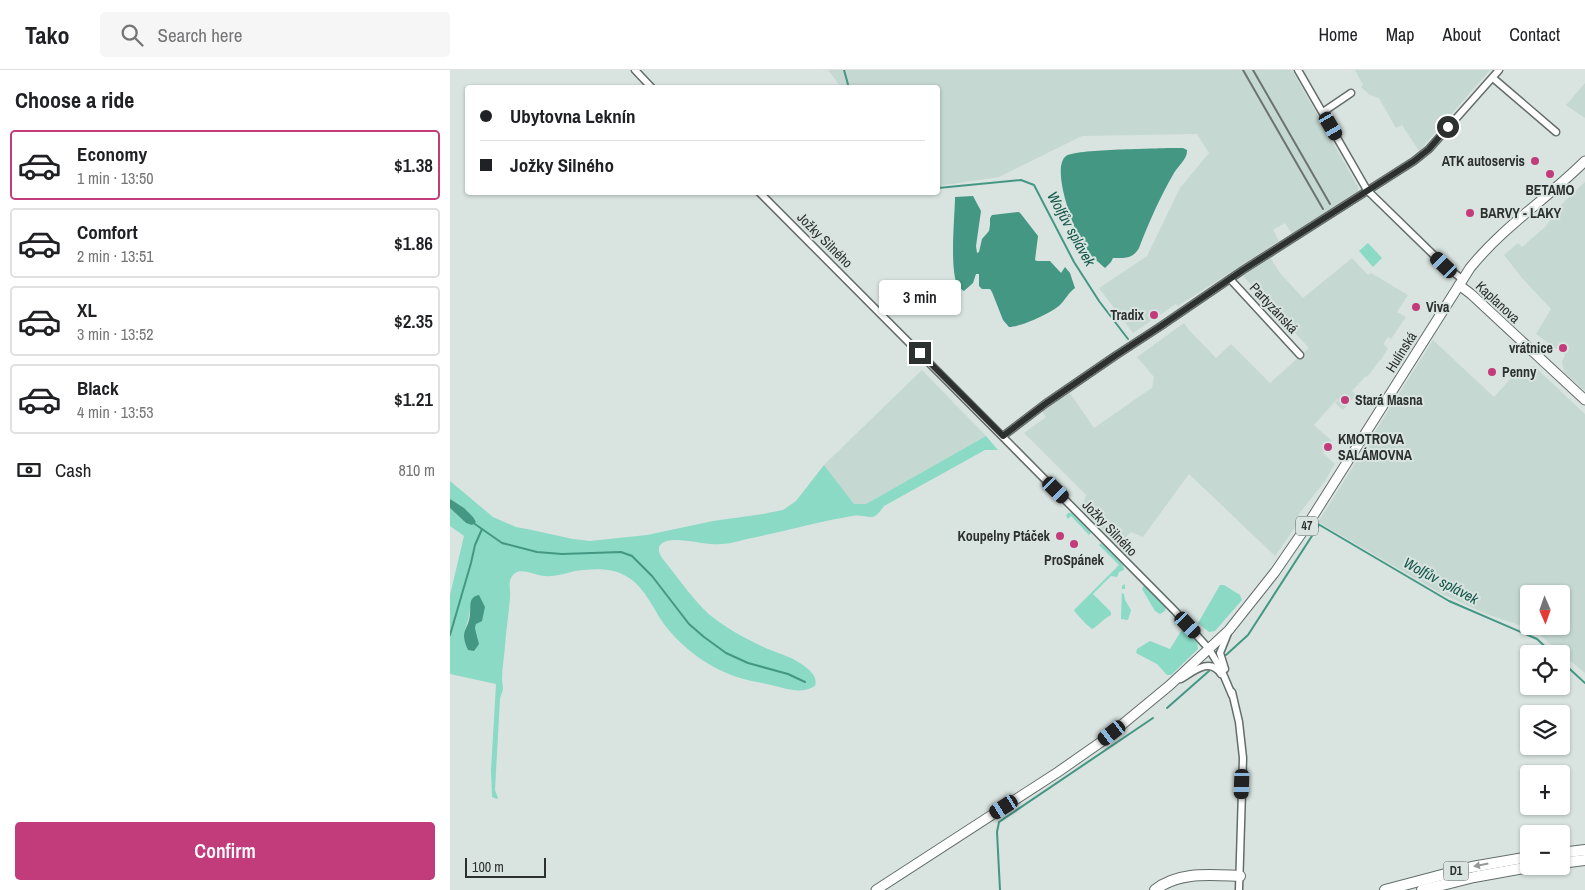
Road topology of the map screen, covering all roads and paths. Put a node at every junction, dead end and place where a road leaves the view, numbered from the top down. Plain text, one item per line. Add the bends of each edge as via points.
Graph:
1 (635, 70) edge
2 (1298, 70) edge
3 (1499, 70) edge
4 (1493, 78) junction
5 (649, 85) edge
6 (1351, 92) dead end
7 (1323, 112) junction
8 (1556, 132) dead end
9 (1585, 162) edge
10 (1368, 190) junction
11 (761, 195) edge
12 (1230, 279) junction
13 (1461, 282) junction
14 (1300, 355) dead end
15 (1585, 400) edge
16 (1003, 436) junction
17 (1229, 630) junction
18 (1209, 649) junction
19 (1170, 685) junction
20 (1233, 698) junction
21 (1582, 855) edge
22 (1520, 859) edge
23 (1570, 860) edge
24 (1520, 869) edge
25 (1240, 876) junction
26 (1474, 877) junction
27 (876, 890) edge
28 (1155, 890) edge
29 (1239, 890) edge
30 (1385, 890) edge
31 (1422, 890) edge
32 (1440, 890) edge

1 - 5 street
2 - 7 street
3 - 4 street
4 - 8 street
4 - 10 street via 1429,149
6 - 7 street
7 - 10 street
9 - 13 main road, Hulínská / 47 via 1479,257
10 - 12 street
10 - 13 street
11 - 16 street, Jožky Silného
12 - 14 street, Partyzánská
12 - 16 street via 1080,379
13 - 15 main road, Kaplanova
13 - 17 main road, Hulínská / 47 via 1308,524
16 - 18 street, Jožky Silného
17 - 18 main road, Hulínská / 47
17 - 20 street via 1220,653
18 - 19 main road, 47
18 - 20 street, Jožky Silného
19 - 20 street via 1200,667 1213,666 1220,672
19 - 27 main road, 47 via 1087,752
20 - 25 street via 1243,758
21 - 23 highway
22 -> 30 highway, D1 via 1472,867
24 - 26 highway, D1
25 - 28 highway via 1184,877 1168,881
25 - 29 street
26 - 31 highway, D1
26 - 32 highway via 1465,884

